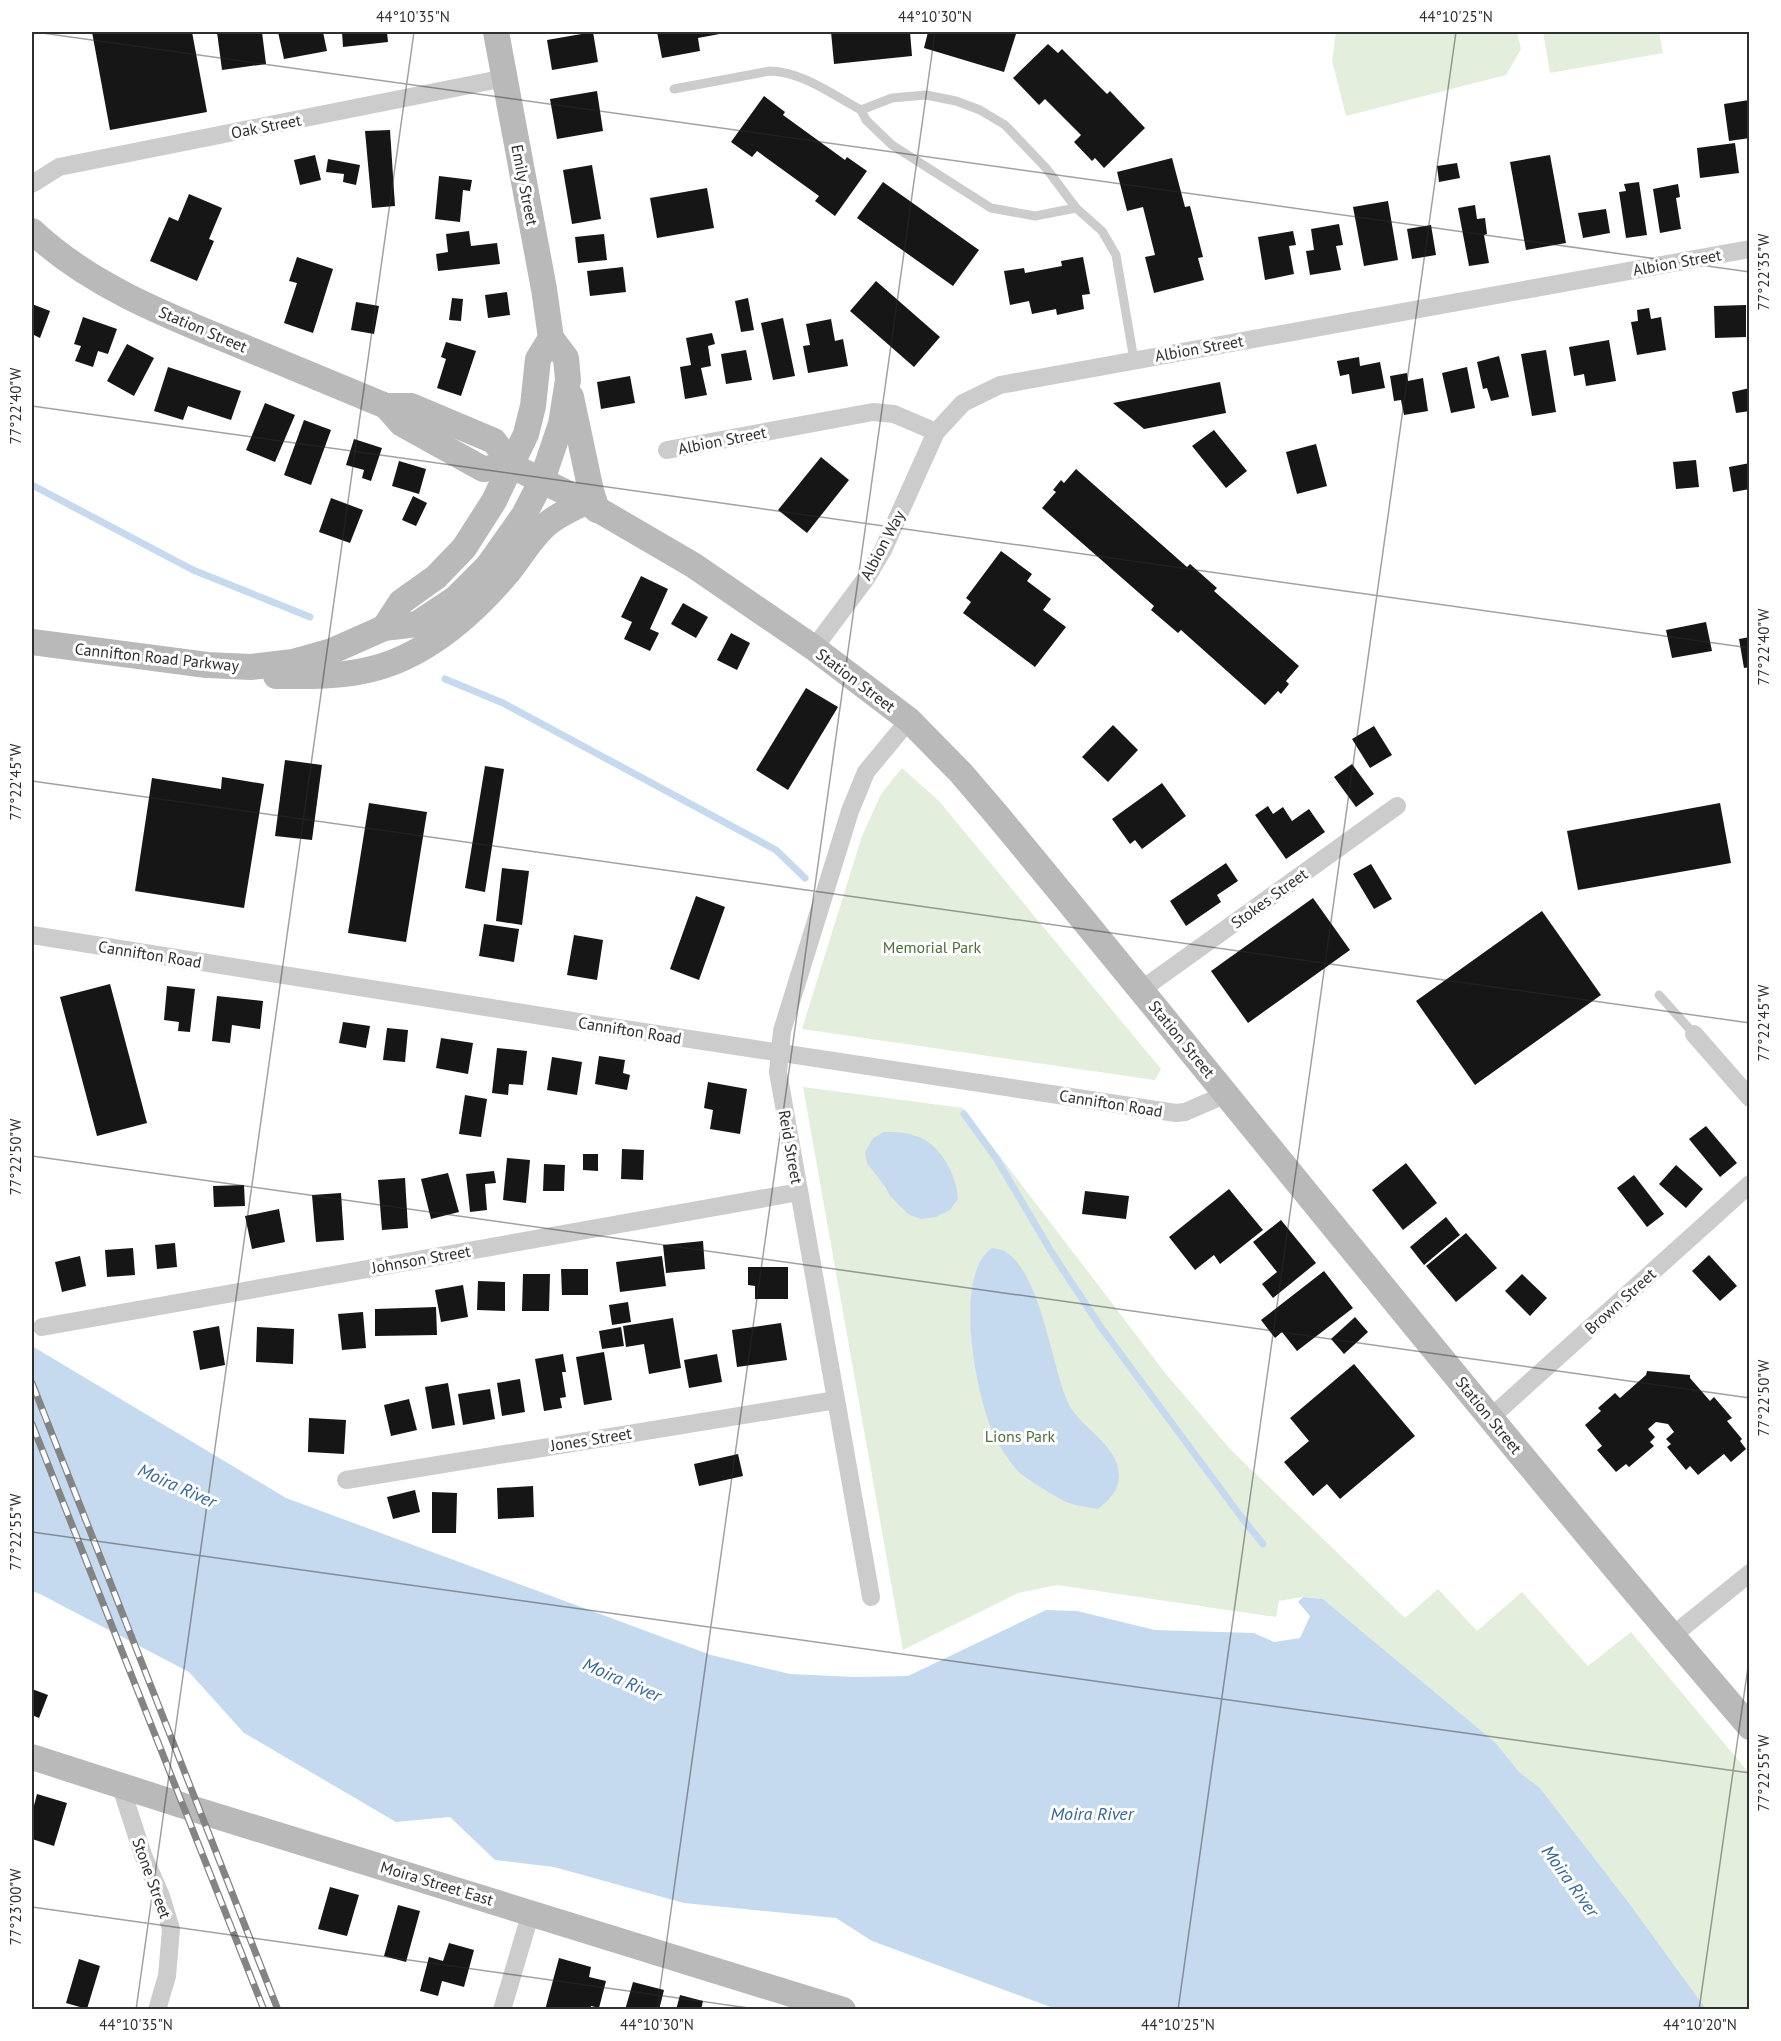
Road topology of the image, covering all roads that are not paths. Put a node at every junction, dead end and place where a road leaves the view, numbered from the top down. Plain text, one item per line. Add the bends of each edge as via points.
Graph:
1 (496, 32) edge
2 (505, 78) junction
3 (674, 89) dead end
4 (861, 110) junction
5 (32, 184) edge
6 (1076, 208) junction
7 (32, 231) edge
8 (1749, 249) edge
9 (551, 338) junction
10 (1134, 360) junction
11 (568, 380) junction
12 (936, 432) junction
13 (667, 450) dead end
14 (512, 466) junction
15 (542, 480) junction
16 (591, 506) junction
17 (384, 628) junction
18 (32, 642) edge
19 (814, 648) junction
20 (207, 665) junction
21 (909, 720) junction
22 (1397, 806) dead end
23 (32, 935) edge
24 (1141, 990) junction
25 (1659, 995) dead end
26 (1694, 1034) joint
27 (778, 1053) junction
28 (1227, 1094) junction
29 (1749, 1098) edge
30 (1749, 1184) edge
31 (799, 1192) junction
32 (42, 1327) dead end
33 (836, 1400) junction
34 (1490, 1418) junction
35 (346, 1480) dead end
36 (1749, 1573) edge
37 (871, 1597) dead end
38 (1672, 1636) junction
39 (1749, 1727) edge
40 (32, 1757) edge
41 (120, 1784) junction
42 (531, 1912) junction
43 (158, 2010) edge
44 (502, 2010) edge
45 (843, 2010) edge

1 - 2 main road, Emily Street
2 - 5 street, Oak Street via 59,167
2 - 9 main road, Emily Street
3 - 4 lane via 770,71 786,72
4 - 6 lane via 892,145 991,208 1035,216
4 - 6 lane via 892,98 926,95 980,110 1005,125 1046,168
6 - 10 lane via 1102,231 1116,255
7 - 14 main road, Station Street via 97,279 169,316 386,406 411,406 494,441
8 - 10 street, Albion Street
9 - 11 main road, Emily Street via 566,358
9 - 14 main road via 538,359 533,406
10 - 12 street, Albion Street via 1000,385 963,403
11 - 15 main road, Emily Street via 561,424
11 - 16 main road
12 - 13 street, Albion Street via 894,414 873,412
12 - 19 street, Albion Way via 883,550 867,578
14 - 15 main road, Station Street
14 - 17 main road via 464,548 436,577 401,602
15 - 16 main road, Station Street
15 - 17 main road, Cannifton Road Parkway via 524,515 488,566 456,597 417,624
16 - 19 main road, Station Street via 693,565
16 - 20 main road via 568,510 545,526 470,613 409,657 364,671 319,676 269,676
17 - 20 main road, Cannifton Road Parkway via 332,651 293,662 251,667
18 - 20 main road, Cannifton Road Parkway
19 - 21 main road, Station Street
21 - 24 main road, Station Street via 961,773
21 - 27 street, Reid Street via 867,772 850,811
22 - 24 street, Stokes Street
23 - 27 street, Cannifton Road
24 - 28 main road, Station Street
25 - 26 lane
26 - 29 street
27 - 28 street, Cannifton Road via 1176,1113
27 - 31 street, Reid Street
28 - 34 main road, Station Street
30 - 34 street, Brown Street
31 - 32 street, Johnson Street
31 - 33 street, Reid Street
33 - 35 street, Jones Street
33 - 37 street, Reid Street
34 - 38 main road, Station Street
36 - 38 street
38 - 39 main road, Station Street
40 - 41 main road, Moira Street East
41 - 42 main road, Moira Street East
41 - 43 street, Stone Street via 171,1929 167,1976
42 - 44 street
42 - 45 main road, Moira Street East

